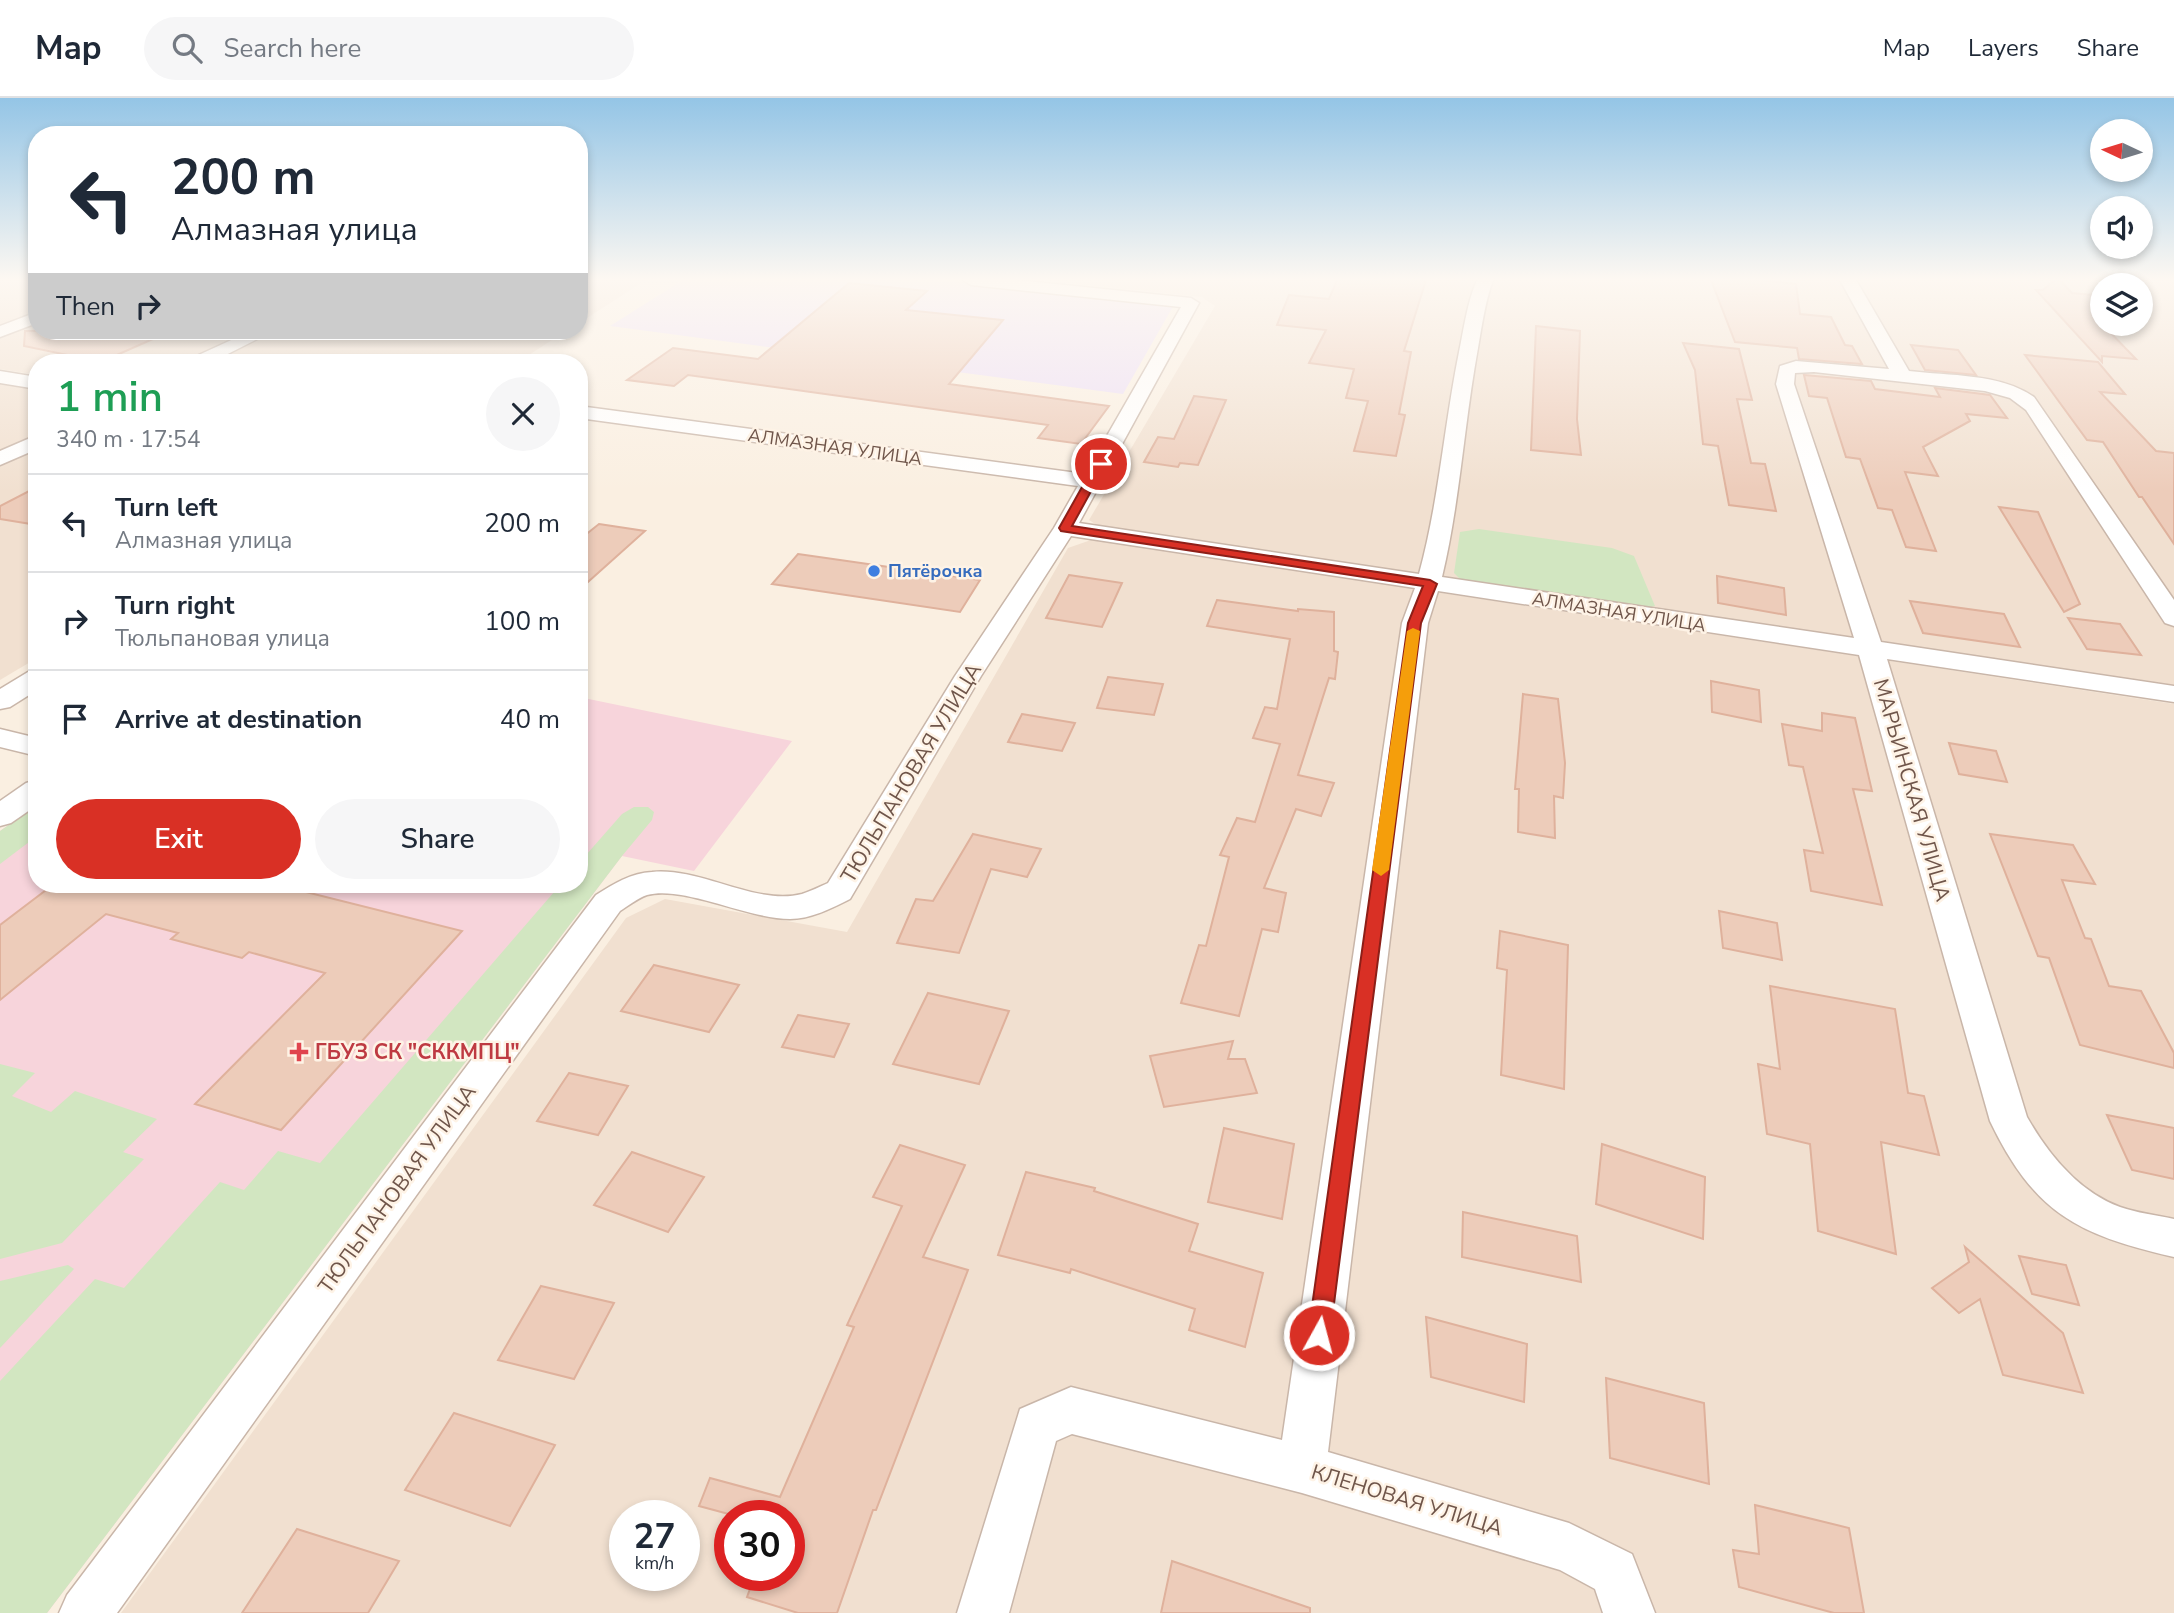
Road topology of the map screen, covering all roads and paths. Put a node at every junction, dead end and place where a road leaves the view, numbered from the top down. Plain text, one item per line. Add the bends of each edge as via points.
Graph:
1 (1164, 351) edge
2 (1469, 351) edge
3 (1888, 351) edge
4 (1902, 376) junction
5 (0, 377) edge
6 (28, 382) edge
7 (588, 413) edge
8 (28, 445) edge
9 (0, 459) edge
10 (1091, 481) junction
11 (1065, 528) junction
12 (1430, 584) junction
13 (2174, 618) edge
14 (1871, 650) junction
15 (28, 683) edge
16 (2174, 694) edge
17 (0, 701) edge
18 (0, 738) edge
19 (28, 745) edge
20 (28, 796) edge
21 (0, 816) edge
22 (2174, 1238) edge
23 (1302, 1469) junction
24 (85, 1613) edge
25 (983, 1613) edge
26 (1629, 1613) edge

1 - 10 street, ТЮЛЬПАНОВАЯ УЛИЦА
2 - 12 street, КЛЕНОВАЯ УЛИЦА
3 - 4 street
4 - 13 street, МАРЬИНСКАЯ УЛИЦА via 1985,385 2023,397
4 - 14 street, МАРЬИНСКАЯ УЛИЦА via 1796,366 1786,370 1785,384
5 - 6 street
7 - 10 street, АЛМАЗНАЯ УЛИЦА
8 - 9 street
10 - 11 street, ТЮЛЬПАНОВАЯ УЛИЦА
11 - 12 street, АЛМАЗНАЯ УЛИЦА
11 - 24 street, ТЮЛЬПАНОВАЯ УЛИЦА via 968,676 839,891 793,907 768,906 653,883 629,889 608,903
12 - 14 street, АЛМАЗНАЯ УЛИЦА
12 - 23 street, КЛЕНОВАЯ УЛИЦА via 1415,623
14 - 16 street, АЛМАЗНАЯ УЛИЦА
14 - 22 street, МАРЬИНСКАЯ УЛИЦА via 2009,1121 2036,1165 2081,1207 2120,1226
15 - 17 street
18 - 19 street
20 - 21 street
23 - 25 street via 1071,1410 1048,1420 1037,1426
23 - 26 street, КЛЕНОВАЯ УЛИЦА via 1569,1548 1614,1572

